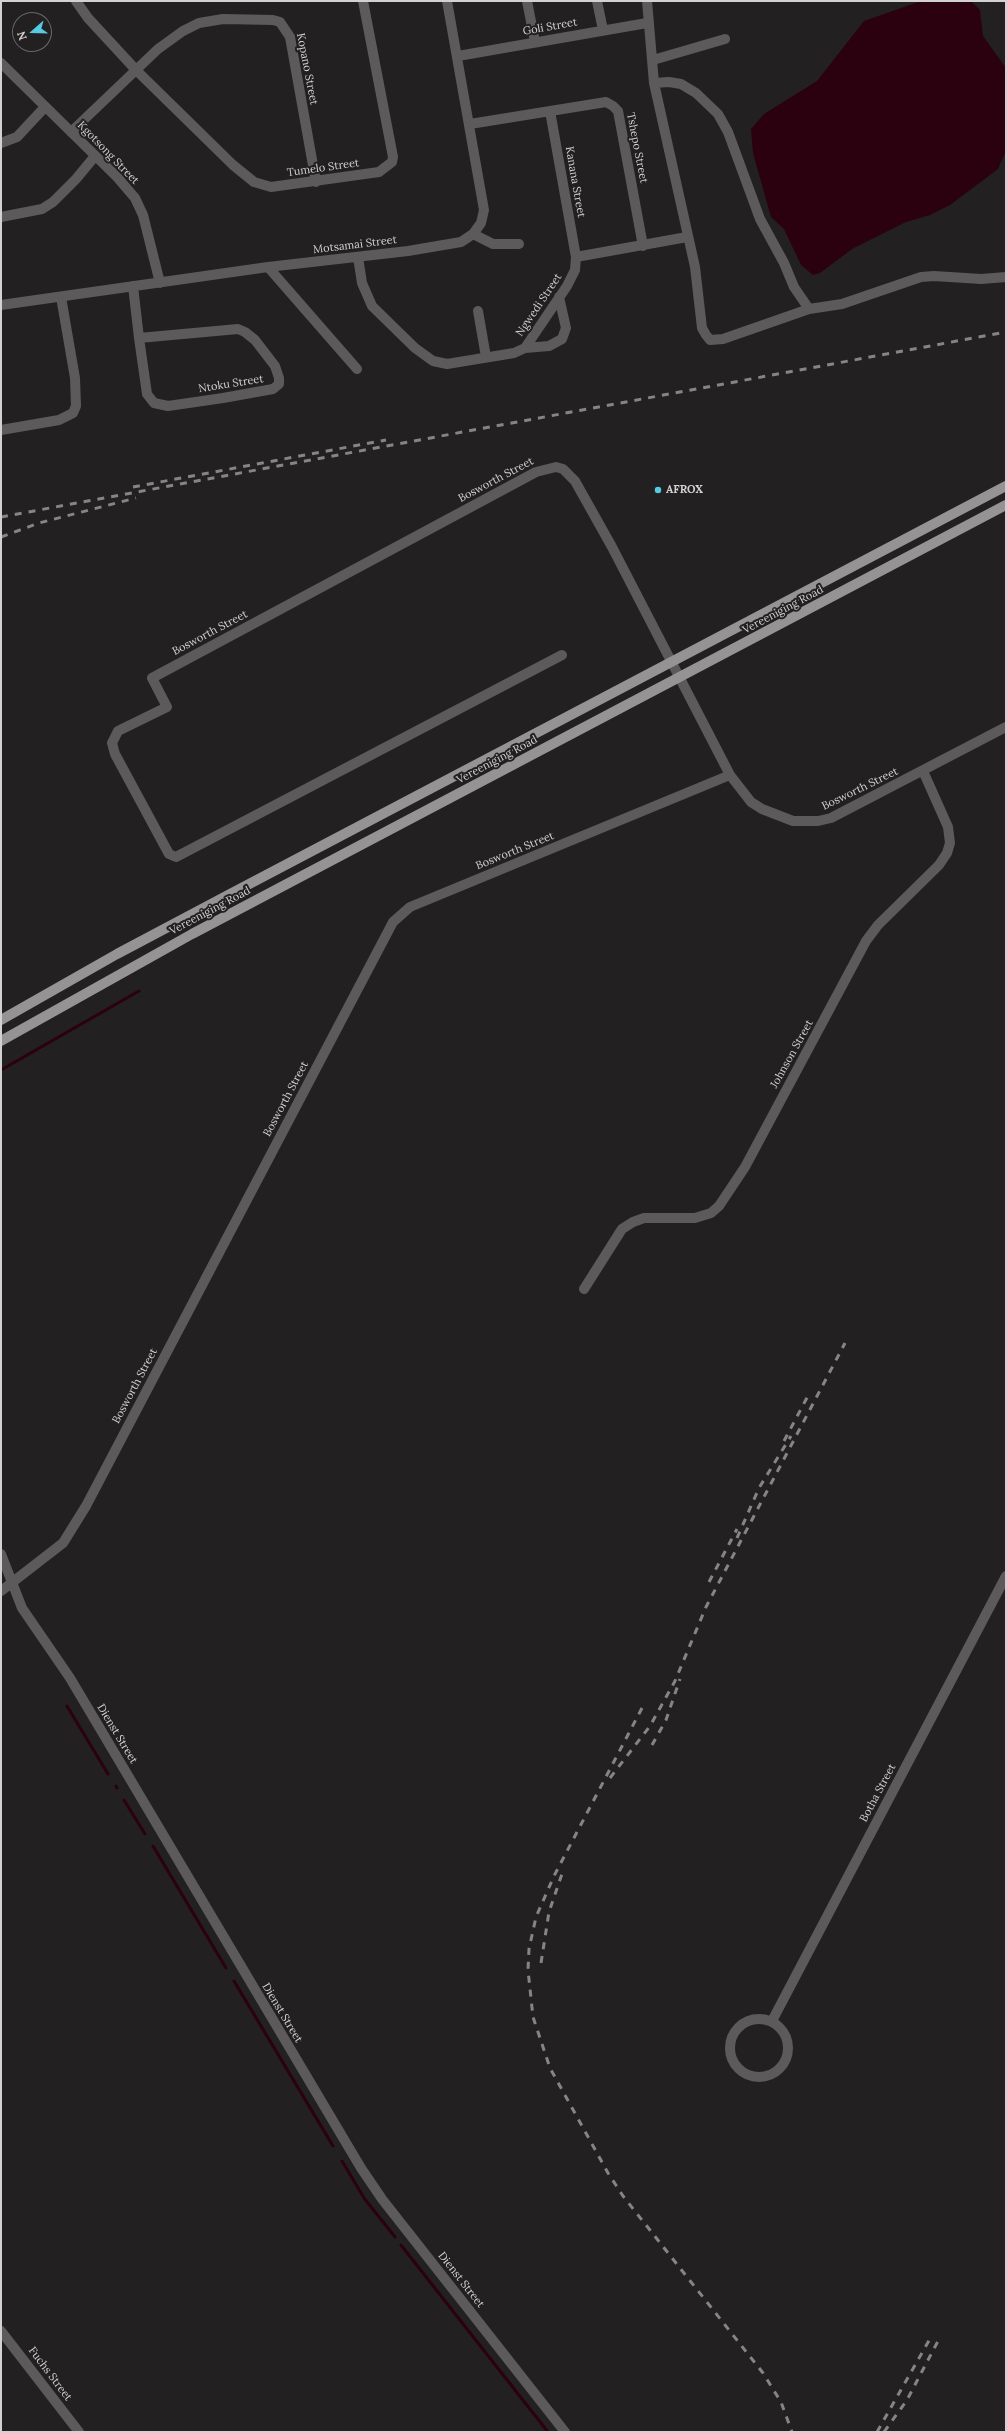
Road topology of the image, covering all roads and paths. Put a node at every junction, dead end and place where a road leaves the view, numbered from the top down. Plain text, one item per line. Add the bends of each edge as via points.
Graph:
1 (76, 1) edge
2 (363, 1) edge
3 (447, 1) edge
4 (527, 1) edge
5 (597, 1) edge
6 (647, 1) edge
7 (647, 23) junction
8 (603, 30) junction
9 (725, 39) dead end
10 (535, 42) junction
11 (458, 56) junction
12 (653, 60) junction
13 (1, 63) edge
14 (136, 70) junction
15 (654, 83) junction
16 (45, 107) junction
17 (550, 111) junction
18 (470, 124) junction
19 (71, 132) junction
20 (1, 143) edge
21 (95, 156) junction
22 (316, 182) junction
23 (1, 217) edge
24 (473, 234) junction
25 (687, 237) junction
26 (519, 244) dead end
27 (643, 246) junction
28 (358, 257) junction
29 (576, 257) junction
30 (268, 267) junction
31 (1006, 277) edge
32 (160, 283) junction
33 (133, 286) junction
34 (61, 297) junction
35 (559, 297) junction
36 (1, 305) edge
37 (809, 309) junction
38 (478, 311) dead end
39 (139, 338) junction
40 (525, 348) junction
41 (486, 357) junction
42 (357, 370) dead end
43 (1, 430) edge
44 (1006, 486) edge
45 (1006, 505) edge
46 (562, 655) dead end
47 (671, 662) junction
48 (679, 679) junction
49 (1006, 727) edge
50 (923, 771) junction
51 (730, 775) junction
52 (1, 1020) edge
53 (1, 1041) edge
54 (584, 1289) dead end
55 (1, 1554) edge
56 (1006, 1576) edge
57 (11, 1583) junction
58 (1, 1591) edge
59 (772, 2021) junction
60 (1, 2331) edge
61 (79, 2432) edge
62 (565, 2432) edge

1 - 14 street, Tumelo Street via 88,18
2 - 22 street, Tumelo Street via 393,157 388,167 379,172
3 - 11 street
4 - 10 street
5 - 8 street
6 - 7 street
7 - 8 street, Goli Street
7 - 12 street
8 - 10 street, Goli Street
9 - 12 street
10 - 11 street, Goli Street
11 - 18 street
12 - 15 street
13 - 16 street, Kgotsong Street
14 - 19 street, Kopano Street
14 - 22 street, Tumelo Street via 254,182 270,187
14 - 22 street, Kopano Street via 158,49 199,22 223,19 265,19 280,22 290,37
15 - 25 street
15 - 37 street via 681,84 718,114 728,132 760,220 784,263 794,288
16 - 19 street, Kgotsong Street
16 - 20 street via 17,137
17 - 18 street, Tshepo Street
17 - 27 street, Tshepo Street via 606,102 618,111
17 - 29 street, Kanana Street
18 - 24 street via 484,210 481,223
19 - 21 street, Kgotsong Street
21 - 23 street via 76,180 53,202 42,209
21 - 32 street, Kgotsong Street via 117,177 140,206
24 - 26 street via 493,244
24 - 28 street, Motsamai Street via 461,242
25 - 27 street
25 - 37 street via 698,283 702,328 710,340 744,333
27 - 29 street
28 - 30 street, Motsamai Street
28 - 41 street, Ngwedi Street via 362,283 372,306 424,355 433,361 447,364
29 - 35 street, Ngwedi Street via 572,278
30 - 32 street, Motsamai Street
30 - 42 street
31 - 37 street via 921,278 842,304
32 - 33 street, Motsamai Street
33 - 34 street, Motsamai Street
33 - 39 street, Ntoku Street
34 - 36 street, Motsamai Street
34 - 43 street via 76,378 76,406 73,413 59,420
35 - 40 street, Ngwedi Street
35 - 40 street via 566,328 562,339 549,346
38 - 41 street
39 - 39 street, Ntoku Street via 147,394 150,400 160,405 237,396 273,389 279,384 280,378 275,366 255,340 238,329
40 - 41 street, Ngwedi Street via 514,353
44 - 47 main road, Vereeniging Road
45 - 48 main road, Vereeniging Road
46 - 47 street, Bosworth Street via 176,857 170,854 113,747 112,738 118,731 167,706 152,678 548,467 563,469 575,481
47 - 48 street, Bosworth Street
47 - 52 main road, Vereeniging Road via 194,913
48 - 51 street, Bosworth Street
48 - 53 main road, Vereeniging Road via 192,934
49 - 50 street, Bosworth Street
50 - 51 street, Bosworth Street via 844,812 818,821 805,822 793,821 762,809 751,802
50 - 54 street, Johnson Street via 948,827 950,843 947,853 939,865 878,925 866,941 744,1167 719,1206 695,1218 644,1218 633,1222 622,1229
51 - 57 street, Bosworth Street via 410,907 392,922 86,1506 63,1543
55 - 57 street, Dienst Street
56 - 59 street, Botha Street
57 - 58 street, Bosworth Street
57 - 62 street, Dienst Street via 22,1608 70,1678 361,2168 382,2199
59 - 59 street via 780,2027 788,2043 785,2061 772,2074 764,2077 746,2074 738,2069 729,2053 732,2034 750,2020 763,2018
60 - 61 street, Fuchs Street

